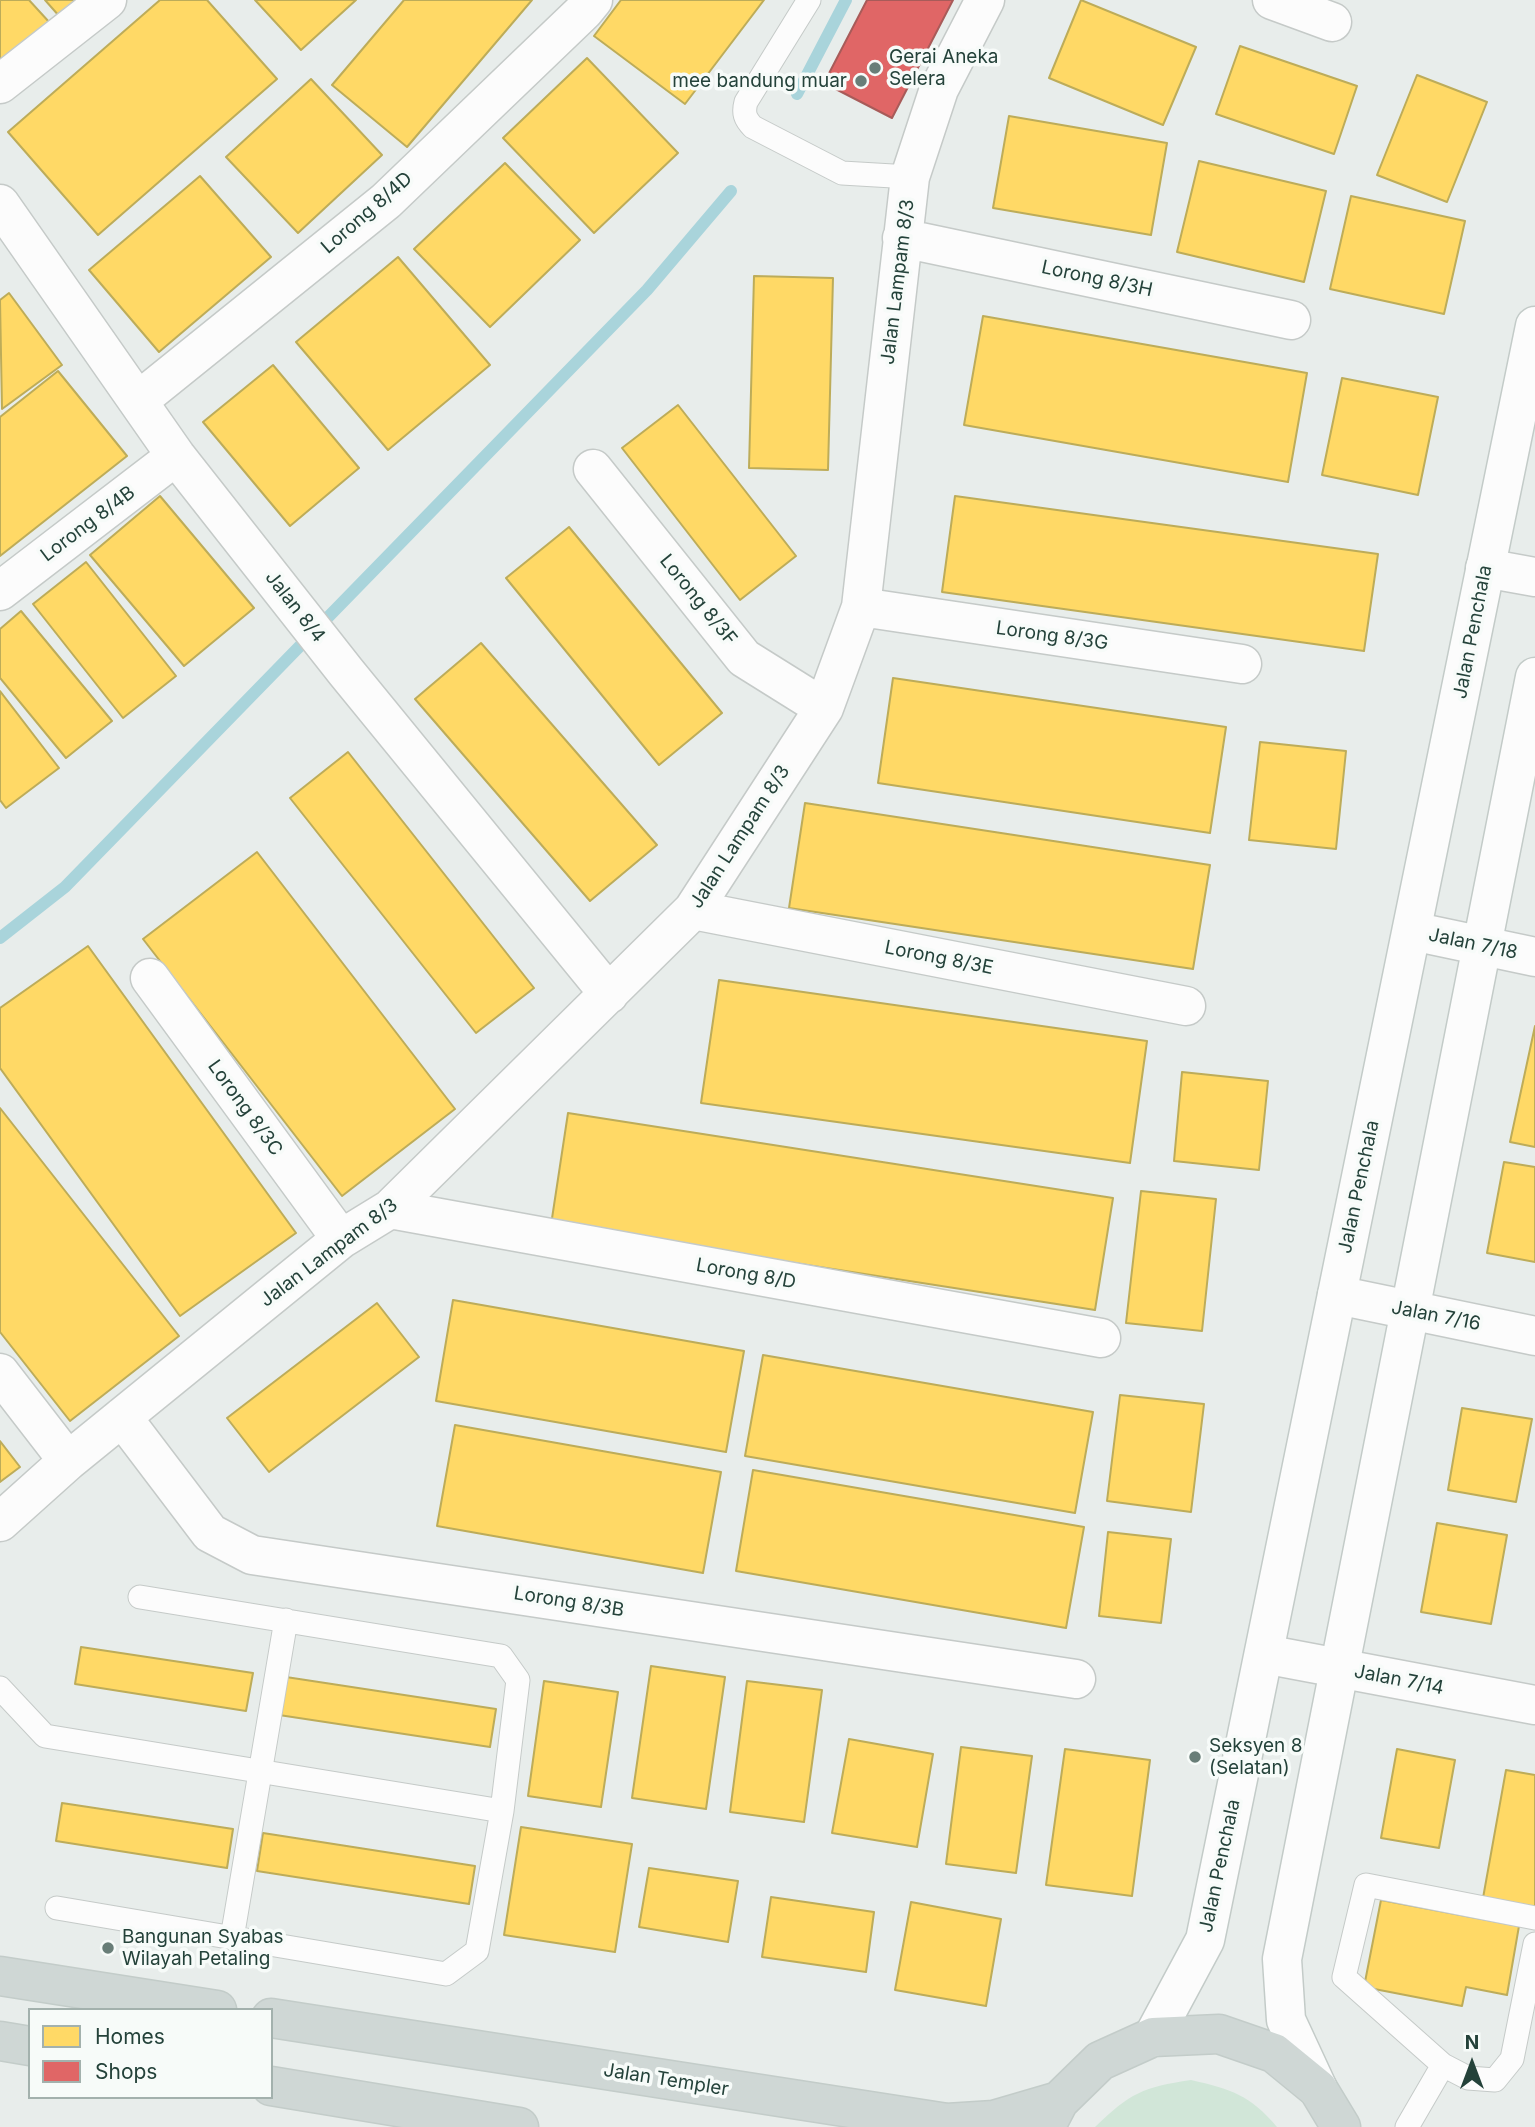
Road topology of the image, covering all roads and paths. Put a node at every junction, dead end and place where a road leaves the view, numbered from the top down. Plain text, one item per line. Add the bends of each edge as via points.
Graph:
1 (107, 0) edge
2 (809, 0) edge
3 (985, 0) edge
4 (1272, 0) edge
5 (588, 6) edge
6 (1332, 22) dead end
7 (0, 84) edge
8 (910, 177) junction
9 (2, 210) edge
10 (902, 239) junction
11 (1292, 320) dead end
12 (1535, 326) edge
13 (138, 401) junction
14 (176, 456) junction
15 (593, 469) dead end
16 (1485, 568) junction
17 (1535, 577) edge
18 (0, 591) edge
19 (861, 607) junction
20 (1242, 664) dead end
21 (1535, 677) edge
22 (824, 708) junction
23 (693, 910) junction
24 (1412, 931) junction
25 (1482, 946) junction
26 (1535, 957) edge
27 (150, 978) dead end
28 (609, 994) junction
29 (1186, 1006) dead end
30 (390, 1209) junction
31 (341, 1239) junction
32 (1337, 1295) junction
33 (1410, 1311) junction
34 (1535, 1336) edge
35 (1101, 1338) dead end
36 (0, 1373) edge
37 (122, 1417) junction
38 (68, 1461) junction
39 (0, 1522) edge
40 (140, 1597) dead end
41 (286, 1620) junction
42 (1264, 1654) junction
43 (1339, 1668) junction
44 (1076, 1679) dead end
45 (0, 1688) edge
46 (1535, 1705) edge
47 (261, 1772) junction
48 (502, 1811) junction
49 (57, 1908) dead end
50 (1535, 1918) edge
51 (232, 1938) junction
52 (1535, 1944) edge
53 (0, 1976) edge
54 (204, 2008) edge
55 (273, 2018) edge
56 (1153, 2037) junction
57 (0, 2041) edge
58 (28, 2046) edge
59 (1443, 2065) junction
60 (273, 2086) edge
61 (1318, 2089) junction
62 (1052, 2114) edge
63 (519, 2127) edge
64 (1341, 2127) edge
65 (1408, 2127) edge

1 - 7 street
2 - 8 lane via 746,102 746,120 842,173
3 - 8 street, Jalan Lampam 8/3 via 939,89
4 - 6 street
5 - 13 street, Lorong 8/4D via 386,201
8 - 10 street, Jalan Lampam 8/3
9 - 13 street, Jalan 8/4
10 - 11 street, Lorong 8/3H
10 - 19 street, Jalan Lampam 8/3
12 - 16 street, Jalan Penchala
13 - 14 street, Jalan 8/4
14 - 18 street, Lorong 8/4B
14 - 28 street, Jalan 8/4
15 - 22 street, Lorong 8/3F via 744,658
16 - 17 street
16 - 24 street, Jalan Penchala
19 - 20 street, Lorong 8/3G
19 - 22 street, Jalan Lampam 8/3
21 - 25 street
22 - 23 street, Jalan Lampam 8/3
23 - 28 street, Jalan Lampam 8/3
23 - 29 street, Lorong 8/3E
24 - 25 street, Jalan 7/18
24 - 32 street, Jalan Penchala
25 - 26 street, Jalan 7/18
25 - 33 street
27 - 31 street, Lorong 8/3C
28 - 30 street, Jalan Lampam 8/3
30 - 31 street, Jalan Lampam 8/3
30 - 35 street, Lorong 8/D
31 - 37 street, Jalan Lampam 8/3
32 - 33 street, Jalan 7/16
32 - 42 street, Jalan Penchala
33 - 34 street, Jalan 7/16
33 - 43 street
36 - 38 street
37 - 38 street, Jalan Lampam 8/3
37 - 44 street, Lorong 8/3B via 210,1533 252,1555
38 - 39 street, Jalan Lampam 8/3
40 - 41 lane
41 - 47 lane
41 - 48 lane via 502,1656 518,1680
42 - 43 street, Jalan 7/14
42 - 56 street, Jalan Penchala via 1205,1940
43 - 46 street, Jalan 7/14
43 - 61 street via 1282,1959 1286,2020
45 - 47 lane via 45,1736
47 - 48 lane
47 - 51 lane
48 - 51 lane via 477,1951 446,1974
49 - 51 lane
50 - 59 lane via 1366,1885 1344,1977
52 - 59 lane via 1513,2059 1495,2080 1468,2078
53 - 54 main road
55 - 62 main road, Jalan Templer via 947,2123
56 - 61 main road via 1219,2034 1274,2053
56 - 62 main road via 1100,2061
57 - 58 main road
59 - 65 lane
60 - 63 main road
61 - 64 main road

